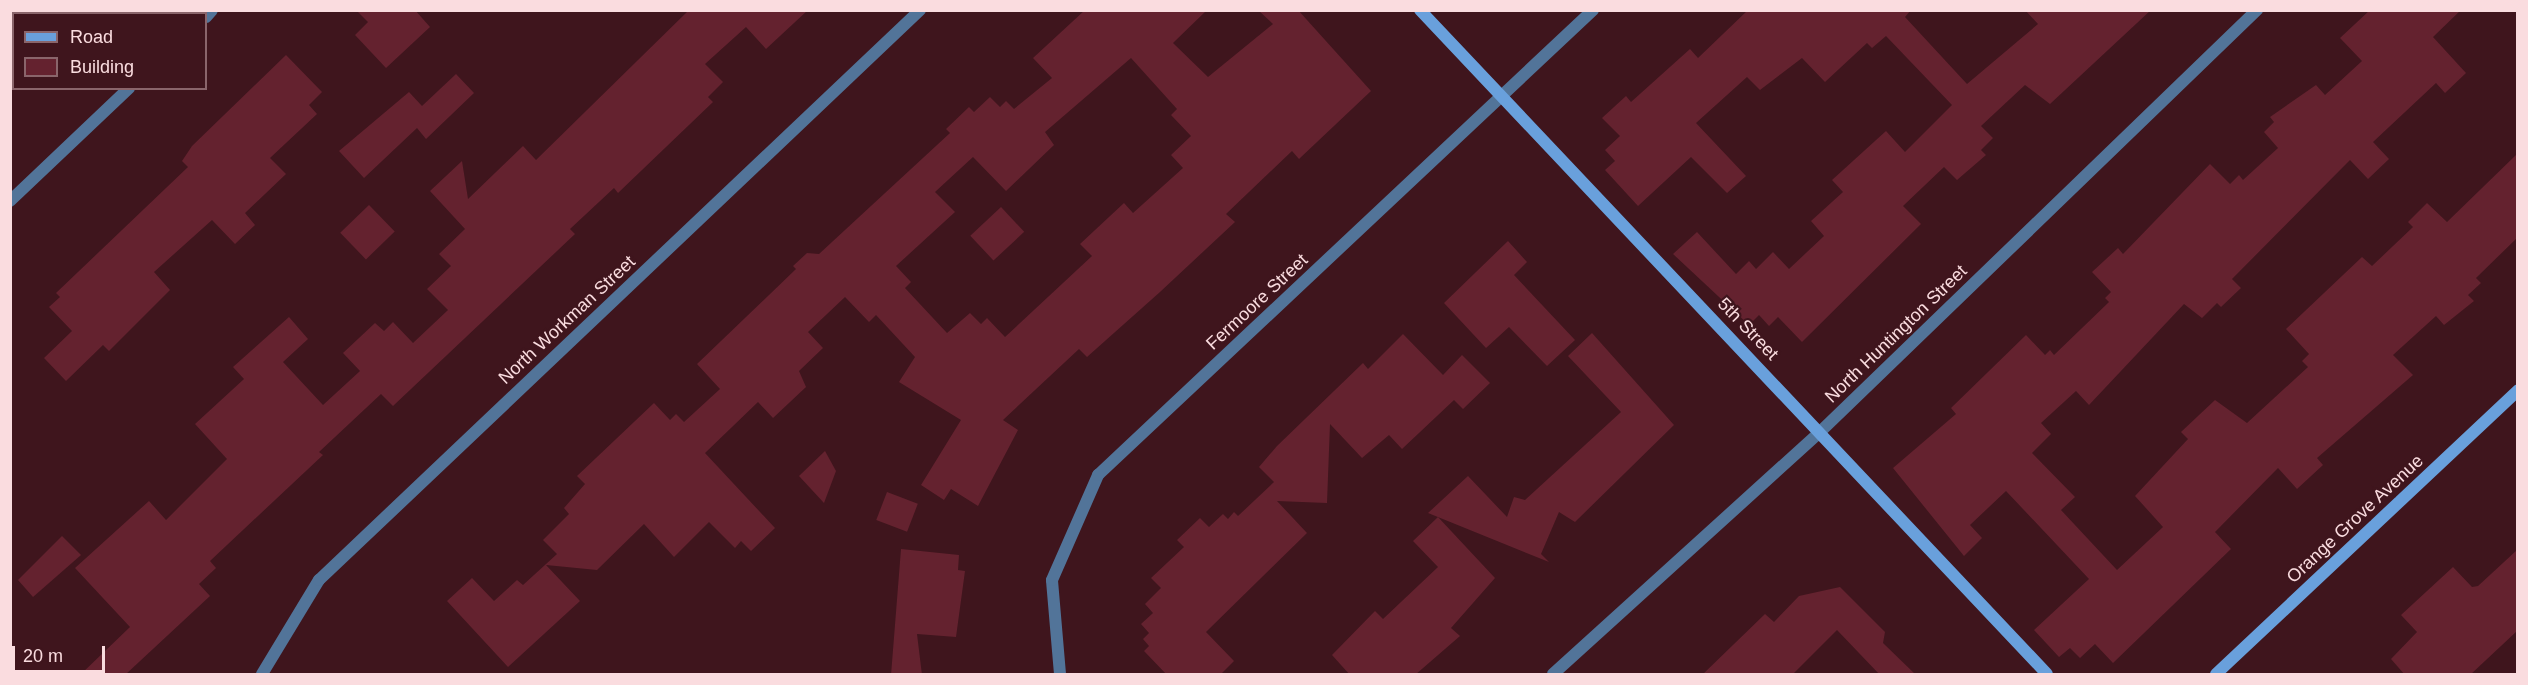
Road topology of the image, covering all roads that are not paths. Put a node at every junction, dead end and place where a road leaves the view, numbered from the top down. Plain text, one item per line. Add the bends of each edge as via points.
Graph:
1 (920, 10) edge
2 (1420, 10) edge
3 (1593, 10) edge
4 (2257, 10) edge
5 (127, 90) edge
6 (1503, 97) junction
7 (10, 201) edge
8 (2517, 390) edge
9 (1821, 431) junction
10 (262, 675) edge
11 (1060, 675) edge
12 (1553, 675) edge
13 (2047, 675) edge
14 (2216, 675) edge

1 - 10 street, North Workman Street via 319,580
2 - 6 street, 5th Street
3 - 6 street, Fermoore Street
4 - 9 street, North Huntington Street
5 - 7 street
6 - 9 street, 5th Street
6 - 11 street, Fermoore Street via 1098,475 1052,580
8 - 14 street, Orange Grove Avenue
9 - 12 street, North Huntington Street
9 - 13 street, 5th Street

